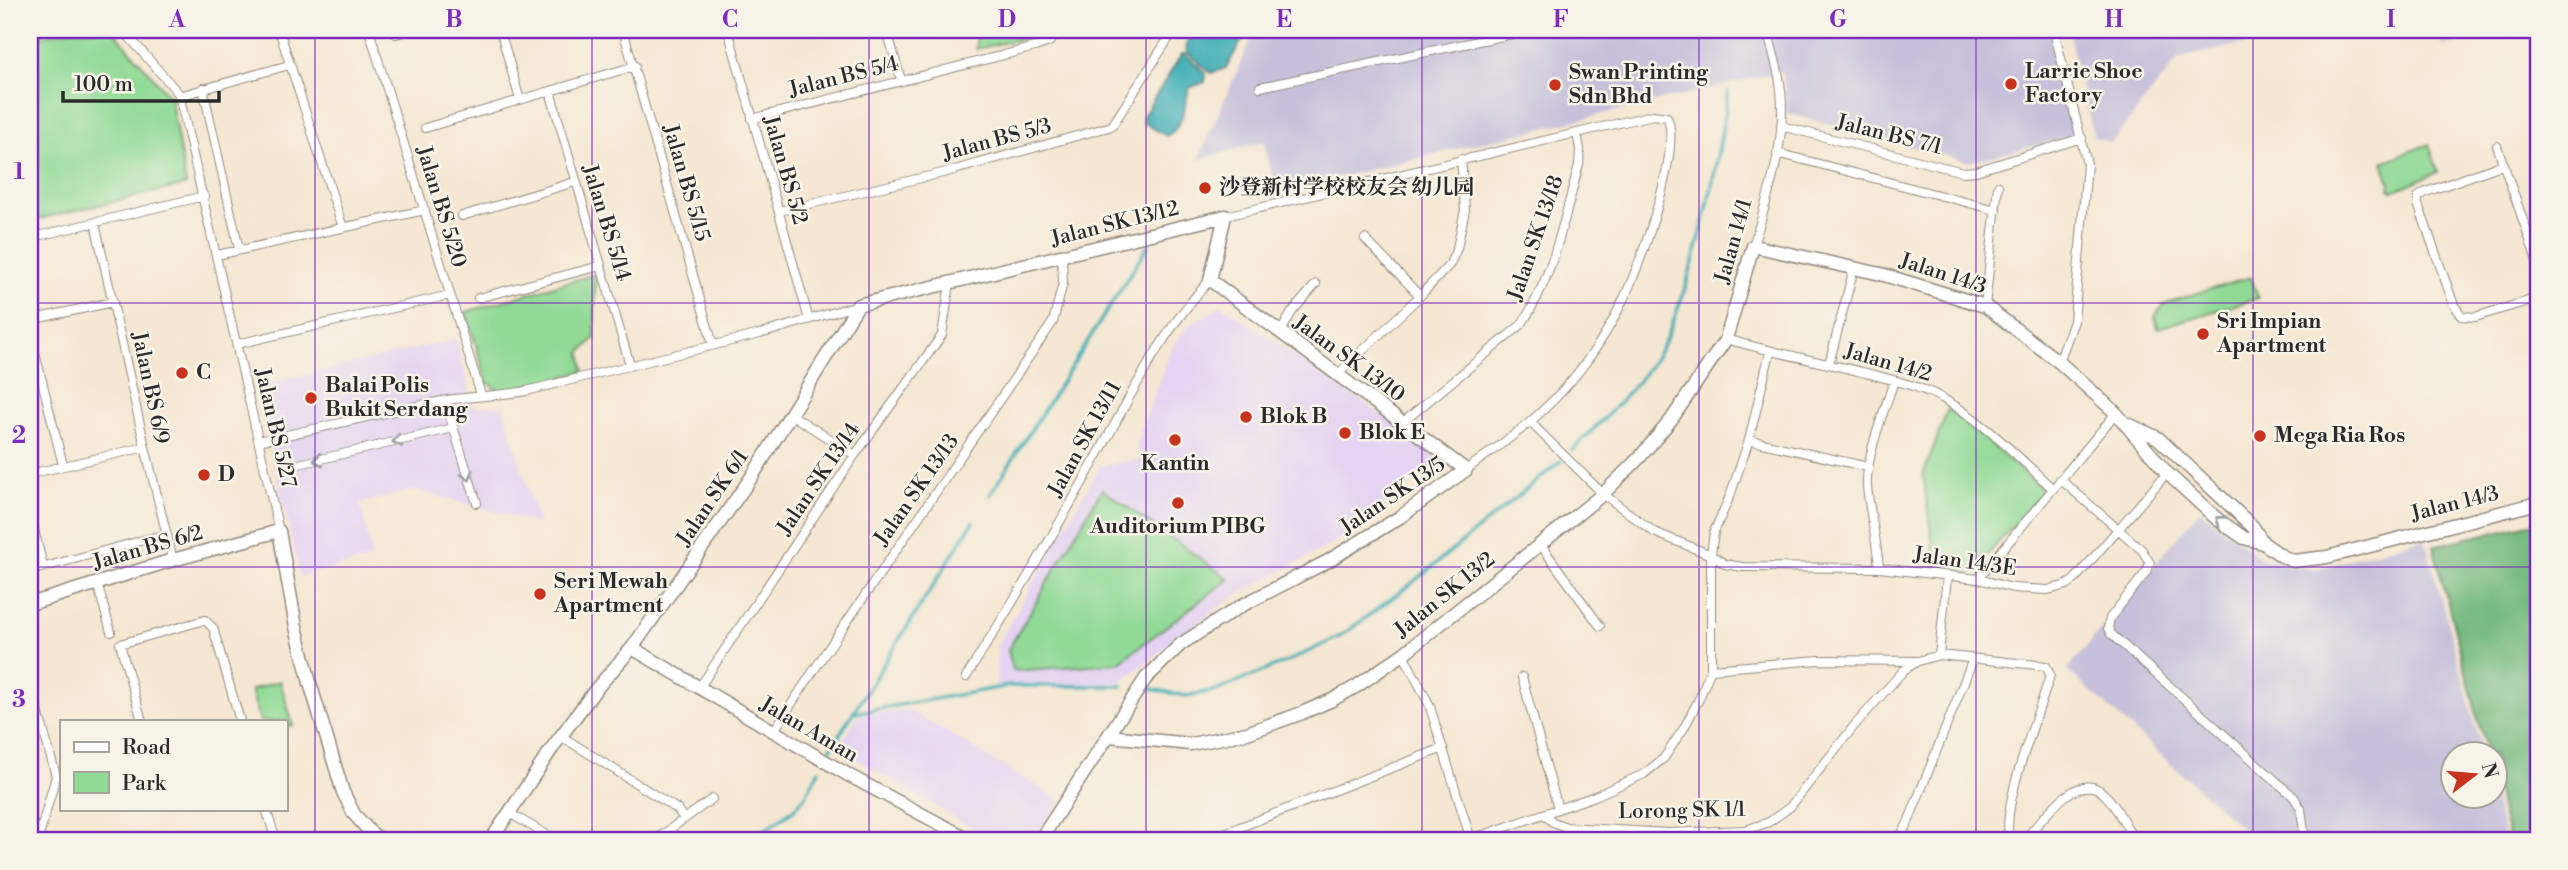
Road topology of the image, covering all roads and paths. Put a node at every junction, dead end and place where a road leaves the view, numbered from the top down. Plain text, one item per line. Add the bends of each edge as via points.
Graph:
1 (123, 30) edge
2 (279, 30) edge
3 (369, 30) edge
4 (411, 30) edge
5 (500, 30) edge
6 (623, 30) edge
7 (728, 30) edge
8 (887, 30) edge
9 (1061, 30) edge
10 (1174, 30) edge
11 (1531, 30) edge
12 (1767, 30) edge
13 (2054, 30) edge
14 (40, 31) edge
15 (30, 33) edge
16 (396, 34) dead end
17 (289, 65) junction
18 (635, 66) junction
19 (901, 80) junction
20 (1260, 87) dead end
21 (203, 88) junction
22 (550, 91) junction
23 (179, 96) junction
24 (520, 100) junction
25 (1667, 117) joint
26 (752, 119) junction
27 (1781, 126) junction
28 (425, 128) dead end
29 (1577, 133) junction
30 (2082, 138) junction
31 (2497, 146) dead end
32 (1777, 153) junction
33 (1461, 159) junction
34 (2504, 164) junction
35 (575, 181) junction
36 (1998, 186) dead end
37 (204, 196) junction
38 (1996, 210) junction
39 (425, 211) junction
40 (780, 211) junction
41 (462, 216) dead end
42 (1225, 216) junction
43 (95, 223) junction
44 (343, 228) junction
45 (30, 238) edge
46 (1365, 239) dead end
47 (1753, 246) junction
48 (239, 249) junction
49 (217, 255) junction
50 (1062, 257) junction
51 (2538, 263) edge
52 (600, 266) junction
53 (1854, 268) junction
54 (1210, 281) junction
55 (950, 283) junction
56 (1316, 284) dead end
57 (450, 295) junction
58 (1420, 296) junction
59 (478, 298) dead end
60 (2538, 298) edge
61 (114, 302) junction
62 (858, 305) junction
63 (1985, 306) junction
64 (30, 320) edge
65 (809, 320) junction
66 (30, 333) edge
67 (1280, 333) junction
68 (1726, 339) junction
69 (237, 344) junction
70 (713, 345) junction
71 (1770, 352) junction
72 (2059, 362) junction
73 (1829, 364) junction
74 (631, 365) junction
75 (1338, 374) junction
76 (1894, 381) junction
77 (481, 395) junction
78 (445, 401) junction
79 (790, 414) junction
80 (2120, 417) junction
81 (1403, 422) junction
82 (1530, 422) junction
83 (453, 428) junction
84 (1749, 440) junction
85 (259, 441) junction
86 (145, 447) junction
87 (2146, 449) junction
88 (855, 455) junction
89 (63, 465) junction
90 (295, 465) dead end
91 (1868, 467) junction
92 (1466, 470) junction
93 (2167, 473) junction
94 (30, 474) edge
95 (2060, 479) junction
96 (2205, 482) junction
97 (2052, 488) junction
98 (1603, 494) junction
99 (477, 503) dead end
100 (2538, 503) edge
101 (30, 513) edge
102 (2117, 529) junction
103 (279, 531) junction
104 (166, 534) junction
105 (2263, 543) junction
106 (1540, 544) junction
107 (30, 551) edge
108 (1711, 555) junction
109 (173, 560) junction
110 (1880, 568) junction
111 (36, 569) edge
112 (1947, 577) junction
113 (1978, 579) junction
114 (97, 583) junction
115 (30, 604) edge
116 (1600, 626) dead end
117 (111, 632) dead end
118 (632, 648) junction
119 (1403, 654) junction
120 (1939, 655) junction
121 (1973, 659) junction
122 (1918, 661) junction
123 (1712, 669) junction
124 (966, 677) dead end
125 (1522, 677) dead end
126 (30, 682) edge
127 (699, 688) junction
128 (142, 720) edge
129 (240, 720) edge
130 (41, 721) junction
131 (30, 725) edge
132 (773, 732) junction
133 (561, 736) junction
134 (1109, 736) junction
135 (1443, 748) junction
136 (58, 777) edge
137 (712, 799) dead end
138 (1558, 809) junction
139 (266, 810) edge
140 (509, 813) junction
141 (1544, 814) junction
142 (684, 819) junction
143 (373, 838) edge
144 (37, 840) edge
145 (276, 840) edge
146 (491, 840) edge
147 (556, 840) edge
148 (655, 840) edge
149 (970, 840) edge
150 (1040, 840) edge
151 (1207, 840) edge
152 (1470, 840) edge
153 (1898, 840) edge
154 (2010, 840) edge
155 (2024, 840) edge
156 (2134, 840) edge
157 (2305, 840) edge

1 - 23 street, Jalan BS 5/27
2 - 17 street
3 - 39 street, Jalan BS 5/20
4 - 16 street
5 - 24 street
6 - 18 street, Jalan BS 5/15
7 - 26 street, Jalan BS 5/2
8 - 19 street
9 - 19 street, Jalan BS 5/4 via 1035,47
10 - 40 street, Jalan BS 5/3 via 1114,125 951,171
11 - 20 street
12 - 27 street via 1780,79
13 - 30 street
14 - 15 street
17 - 21 street
17 - 44 street
18 - 22 street
18 - 70 street, Jalan BS 5/15
19 - 26 street, Jalan BS 5/4
21 - 23 street
21 - 48 street
22 - 24 street
22 - 35 street, Jalan BS 5/14
23 - 37 street, Jalan BS 5/27
24 - 28 street
25 - 29 street, Jalan SK 13/12 via 1653,115
25 - 82 street, Jalan SK 13/5 via 1671,129 1663,188 1627,295 1582,368
26 - 40 street, Jalan BS 5/2
27 - 30 street, Jalan BS 7/1 via 1963,172
27 - 32 street, Jalan 14/1
29 - 33 street, Jalan SK 13/12
29 - 81 street, Jalan SK 13/18 via 1579,165 1542,288 1530,312 1521,325
30 - 72 street via 2087,164 2074,321
31 - 34 street
32 - 38 street
32 - 47 street, Jalan 14/1
33 - 42 street, Jalan SK 13/12
33 - 58 street via 1466,199 1454,257
34 - 51 street
34 - 60 street via 2426,192 2418,197 2418,204 2462,316 2475,317
35 - 41 street
35 - 52 street, Jalan BS 5/14
36 - 38 street
37 - 43 street
37 - 49 street, Jalan BS 5/27
38 - 63 street
39 - 44 street
39 - 57 street, Jalan BS 5/20
40 - 65 street, Jalan BS 5/2
42 - 50 street, Jalan SK 13/12
42 - 54 street
43 - 45 street
43 - 61 street, Jalan BS 6/9
44 - 48 street
46 - 58 street
47 - 53 street, Jalan 14/3
47 - 68 street, Jalan 14/1
48 - 49 street
49 - 69 street, Jalan BS 5/27
50 - 55 street, Jalan SK 13/12
50 - 132 street, Jalan SK 13/13 via 1063,283 1054,322
52 - 59 street
52 - 74 street, Jalan BS 5/14
53 - 63 street, Jalan 14/3
53 - 73 street
54 - 67 street, Jalan SK 13/10
54 - 124 street, Jalan SK 13/11 via 1167,332 1045,550
55 - 62 street, Jalan SK 13/12
55 - 88 street, Jalan SK 13/14 via 942,335
56 - 67 street
57 - 69 street
57 - 77 street, Jalan BS 5/20
58 - 75 street
61 - 64 street
61 - 86 street, Jalan BS 6/9
62 - 65 street
62 - 79 street, Jalan SK 6/1
63 - 72 street, Jalan 14/3
65 - 70 street
66 - 89 street
67 - 75 street, Jalan SK 13/10
68 - 71 street, Jalan 14/2
68 - 98 street, Jalan SK 13/2 via 1671,420
69 - 85 street, Jalan BS 5/27
70 - 74 street
71 - 73 street, Jalan 14/2
71 - 84 street
72 - 80 street, Jalan 14/3
73 - 76 street, Jalan 14/2
74 - 77 street via 498,397
75 - 81 street, Jalan SK 13/10
76 - 91 street
76 - 97 street, Jalan 14/2 via 1933,394 1964,412
77 - 78 street
78 - 83 street
78 - 85 street
79 - 88 street
79 - 118 street, Jalan SK 6/1
80 - 87 street, Jalan 14/3
80 - 95 street
80 - 96 street, Jalan 14/3 via 2158,438
81 - 92 street, Jalan SK 13/10
82 - 92 street, Jalan SK 13/5
82 - 98 street, Jalan 14/3E
83 -> 90 street
83 -> 99 street
84 - 91 street
84 - 108 street via 1714,532
85 - 103 street, Jalan BS 5/27
86 - 89 street
86 - 104 street, Jalan BS 6/9
87 - 93 street, Jalan 14/3
87 - 96 street
88 - 127 street, Jalan SK 13/14
89 - 94 street
91 - 110 street
92 - 134 street, Jalan SK 13/5 via 1400,517 1181,644 1146,678
93 - 102 street, Jalan 14/3E
105 -> 93 street, Jalan 14/3 via 2244,538 2217,519
95 - 97 street
95 - 102 street
96 - 105 street, Jalan 14/3 via 2253,527
97 - 113 street
98 - 106 street, Jalan SK 13/2
98 - 108 street, Jalan 14/3E via 1654,532
100 - 105 street, Jalan 14/3 via 2305,561 2293,561
101 - 111 street
102 - 113 street, Jalan 14/3E via 2067,585 2048,590
102 - 157 street via 2150,563 2110,618 2108,628 2294,797 2301,809
103 - 109 street, Jalan BS 6/2
103 - 143 street, Jalan BS 5/27 via 310,683 348,803
104 - 109 street, Jalan BS 6/9
104 - 111 street
106 - 116 street
106 - 119 street, Jalan SK 13/2
107 - 111 street
108 - 110 street, Jalan 14/3E via 1725,564 1743,567
108 - 123 street
109 - 114 street, Jalan BS 6/2
110 - 112 street, Jalan 14/3E
112 - 113 street, Jalan 14/3E
112 - 120 street
114 - 115 street, Jalan BS 6/2
114 - 117 street
118 - 127 street, Jalan Aman
118 - 133 street, Jalan SK 6/1
119 - 134 street, Jalan SK 13/2 via 1332,700 1247,733 1191,744
119 - 135 street via 1429,704
120 - 121 street
120 - 122 street
121 - 153 street
121 - 154 street via 2046,666 2050,672 2015,787 2007,826
122 - 123 street via 1819,660
122 - 141 street, Lorong SK 1/1 via 1854,726 1790,807 1769,822 1746,830 1667,833 1566,827
123 - 138 street via 1684,727 1654,768
125 - 138 street
126 - 130 street
127 - 132 street, Jalan Aman
128 - 129 street via 120,644 200,620 213,628
130 - 131 street
130 - 136 street
132 - 149 street, Jalan Aman
133 - 140 street, Jalan SK 6/1
133 - 142 street via 677,809
134 - 150 street, Jalan SK 13/5
135 - 151 street
135 - 152 street
136 - 144 street
137 - 142 street
138 - 141 street
139 - 145 street
140 - 146 street, Jalan SK 6/1
140 - 147 street
141 - 152 street
142 - 148 street
155 - 156 street via 2072,790 2087,785 2106,795

